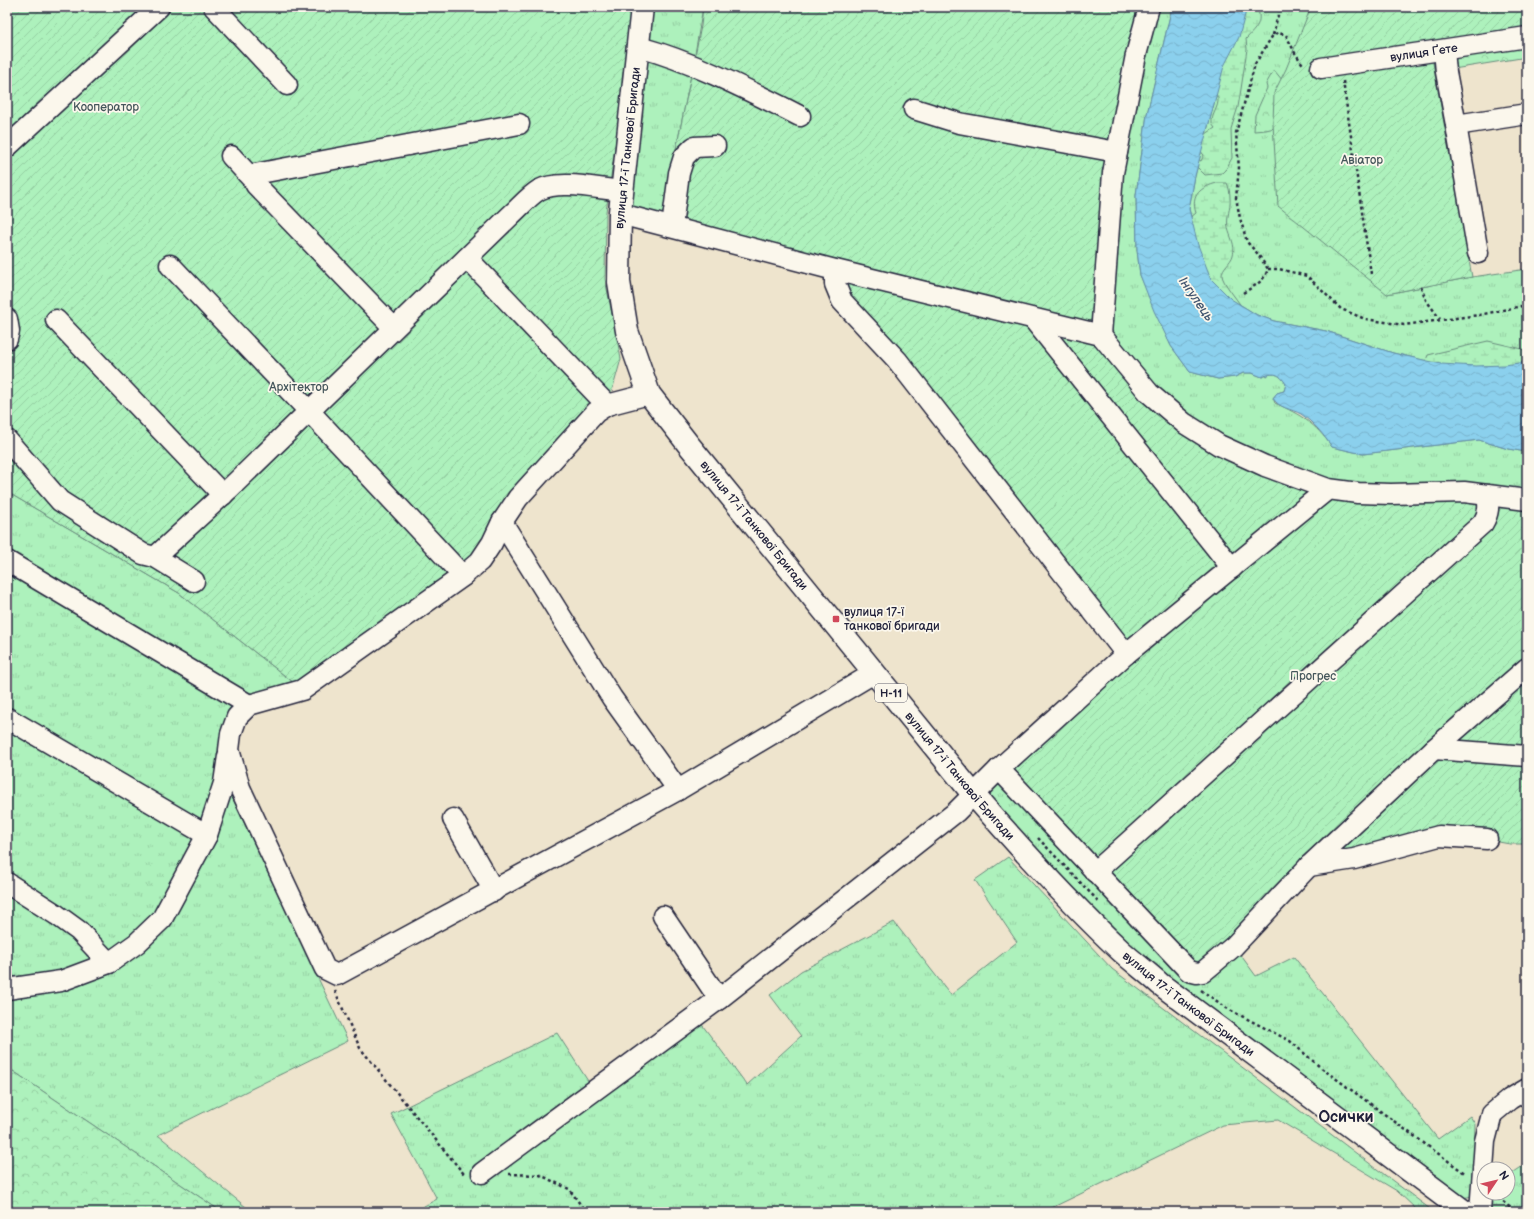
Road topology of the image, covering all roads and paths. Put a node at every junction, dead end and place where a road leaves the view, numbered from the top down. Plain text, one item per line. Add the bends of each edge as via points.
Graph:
1 (159, 7) edge
2 (214, 7) edge
3 (642, 7) edge
4 (1149, 7) edge
5 (1280, 7) edge
6 (1273, 35) junction
7 (1527, 38) edge
8 (639, 47) junction
9 (1444, 50) junction
10 (1341, 64) junction
11 (1321, 68) joint
12 (287, 86) dead end
13 (914, 109) dead end
14 (1527, 114) edge
15 (800, 116) dead end
16 (518, 124) dead end
17 (1456, 125) junction
18 (715, 146) dead end
19 (7, 147) edge
20 (1117, 152) junction
21 (231, 156) dead end
22 (254, 181) junction
23 (621, 202) junction
24 (672, 227) junction
25 (1478, 253) dead end
26 (467, 258) junction
27 (170, 265) dead end
28 (1268, 269) junction
29 (836, 270) junction
30 (1371, 274) dead end
31 (1421, 287) dead end
32 (1243, 293) dead end
33 (1527, 305) edge
34 (1440, 319) junction
35 (7, 320) edge
36 (56, 320) dead end
37 (1034, 320) junction
38 (394, 328) junction
39 (1101, 335) junction
40 (7, 340) edge
41 (649, 394) junction
42 (607, 405) junction
43 (310, 411) junction
44 (7, 440) edge
45 (1328, 488) junction
46 (223, 495) junction
47 (1487, 495) junction
48 (1527, 500) edge
49 (502, 522) junction
50 (155, 558) junction
51 (7, 561) edge
52 (1232, 568) junction
53 (463, 576) junction
54 (194, 581) dead end
55 (1126, 654) junction
56 (1527, 668) edge
57 (874, 672) junction
58 (249, 706) junction
59 (7, 718) edge
60 (1434, 749) junction
61 (229, 750) junction
62 (1527, 756) edge
63 (999, 769) junction
64 (678, 790) junction
65 (973, 794) junction
66 (453, 819) dead end
67 (208, 835) junction
68 (1038, 838) dead end
69 (1487, 839) dead end
70 (1310, 866) junction
71 (1095, 872) junction
72 (7, 883) edge
73 (494, 891) junction
74 (1101, 904) dead end
75 (663, 916) dead end
76 (109, 963) junction
77 (325, 969) junction
78 (1198, 987) dead end
79 (7, 990) edge
80 (719, 999) junction
81 (1527, 1089) edge
82 (1483, 1161) edge
83 (482, 1173) junction
84 (1476, 1182) edge
85 (1481, 1201) edge
86 (1502, 1201) edge
87 (586, 1212) edge
88 (1465, 1212) edge
89 (1480, 1212) edge
90 (1516, 1212) edge

1 - 19 street
2 - 12 street
3 - 8 main road, вулиця 17-ї Танкової Бригади / Н-11
4 - 20 street via 1136,55
5 - 6 path
6 - 11 path via 1286,35 1304,66
6 - 28 path via 1255,64 1236,133 1239,168 1236,198 1247,242
7 - 9 street, вулиця Ґете
8 - 15 street via 740,86
8 - 23 main road, вулиця 17-ї Танкової Бригади / Н-11
9 - 10 street, вулиця Ґете
9 - 17 street
10 - 11 street, вулиця Ґете
10 - 30 path
13 - 20 street via 959,123
14 - 17 street
16 - 22 street via 255,174
17 - 25 street
18 - 24 street via 694,148 684,157 679,173
20 - 39 street via 1113,173
21 - 22 street
22 - 38 street
23 - 24 street via 628,216
23 - 26 street via 559,184 548,186 532,196
23 - 41 main road, вулиця 17-ї Танкової Бригади / Н-11 via 619,282 627,331
24 - 29 street
26 - 38 street
26 - 42 street
27 - 43 street
28 - 32 path via 1261,282
28 - 34 path via 1307,276 1341,309 1365,319 1404,325
29 - 37 street
29 - 55 street via 835,284 842,301 897,360
31 - 34 path via 1426,300
33 - 34 path via 1479,315
35 - 40 street
36 - 46 street
37 - 39 street
37 - 52 street
38 - 43 street
39 - 45 street via 1149,393 1184,423 1226,448 1265,466
41 - 42 street
41 - 57 main road, вулиця 17-ї Танкової Бригади / Н-11
42 - 49 street via 596,412 518,498
43 - 46 street
43 - 53 street
44 - 50 street via 60,501 143,554
45 - 47 street via 1358,493 1464,492
45 - 52 street
46 - 50 street
47 - 48 street
47 - 71 street via 1488,514 1483,522
49 - 53 street via 480,561
49 - 64 street via 612,698
50 - 54 street
51 - 58 street
52 - 55 street
53 - 58 street via 302,690
55 - 63 street
56 - 60 street
57 - 64 street
57 - 65 main road, вулиця 17-ї Танкової Бригади / Н-11
58 - 61 street via 237,717 230,734
59 - 67 street
60 - 62 street
60 - 70 street
61 - 67 street via 224,783
61 - 77 street via 240,788
63 - 65 street
63 - 71 street
64 - 73 street
65 - 80 street via 956,812
65 - 88 main road, вулиця 17-ї Танкової Бригади / Н-11 via 1021,849 1121,951 1160,984
66 - 73 street
67 - 76 street via 162,919 137,943
68 - 74 path
69 - 70 street via 1439,836 1354,859
70 - 71 street via 1234,946 1203,972 1197,973 1189,971
72 - 76 street via 79,931
73 - 77 street via 337,975
75 - 80 street
76 - 79 street via 60,981
77 - 83 path via 360,1048 464,1174
78 - 84 path via 1228,1009 1290,1040 1320,1067
80 - 83 street
81 - 82 street via 1492,1114 1484,1141
83 - 87 path via 540,1175 569,1189
85 - 89 street
86 - 90 path

